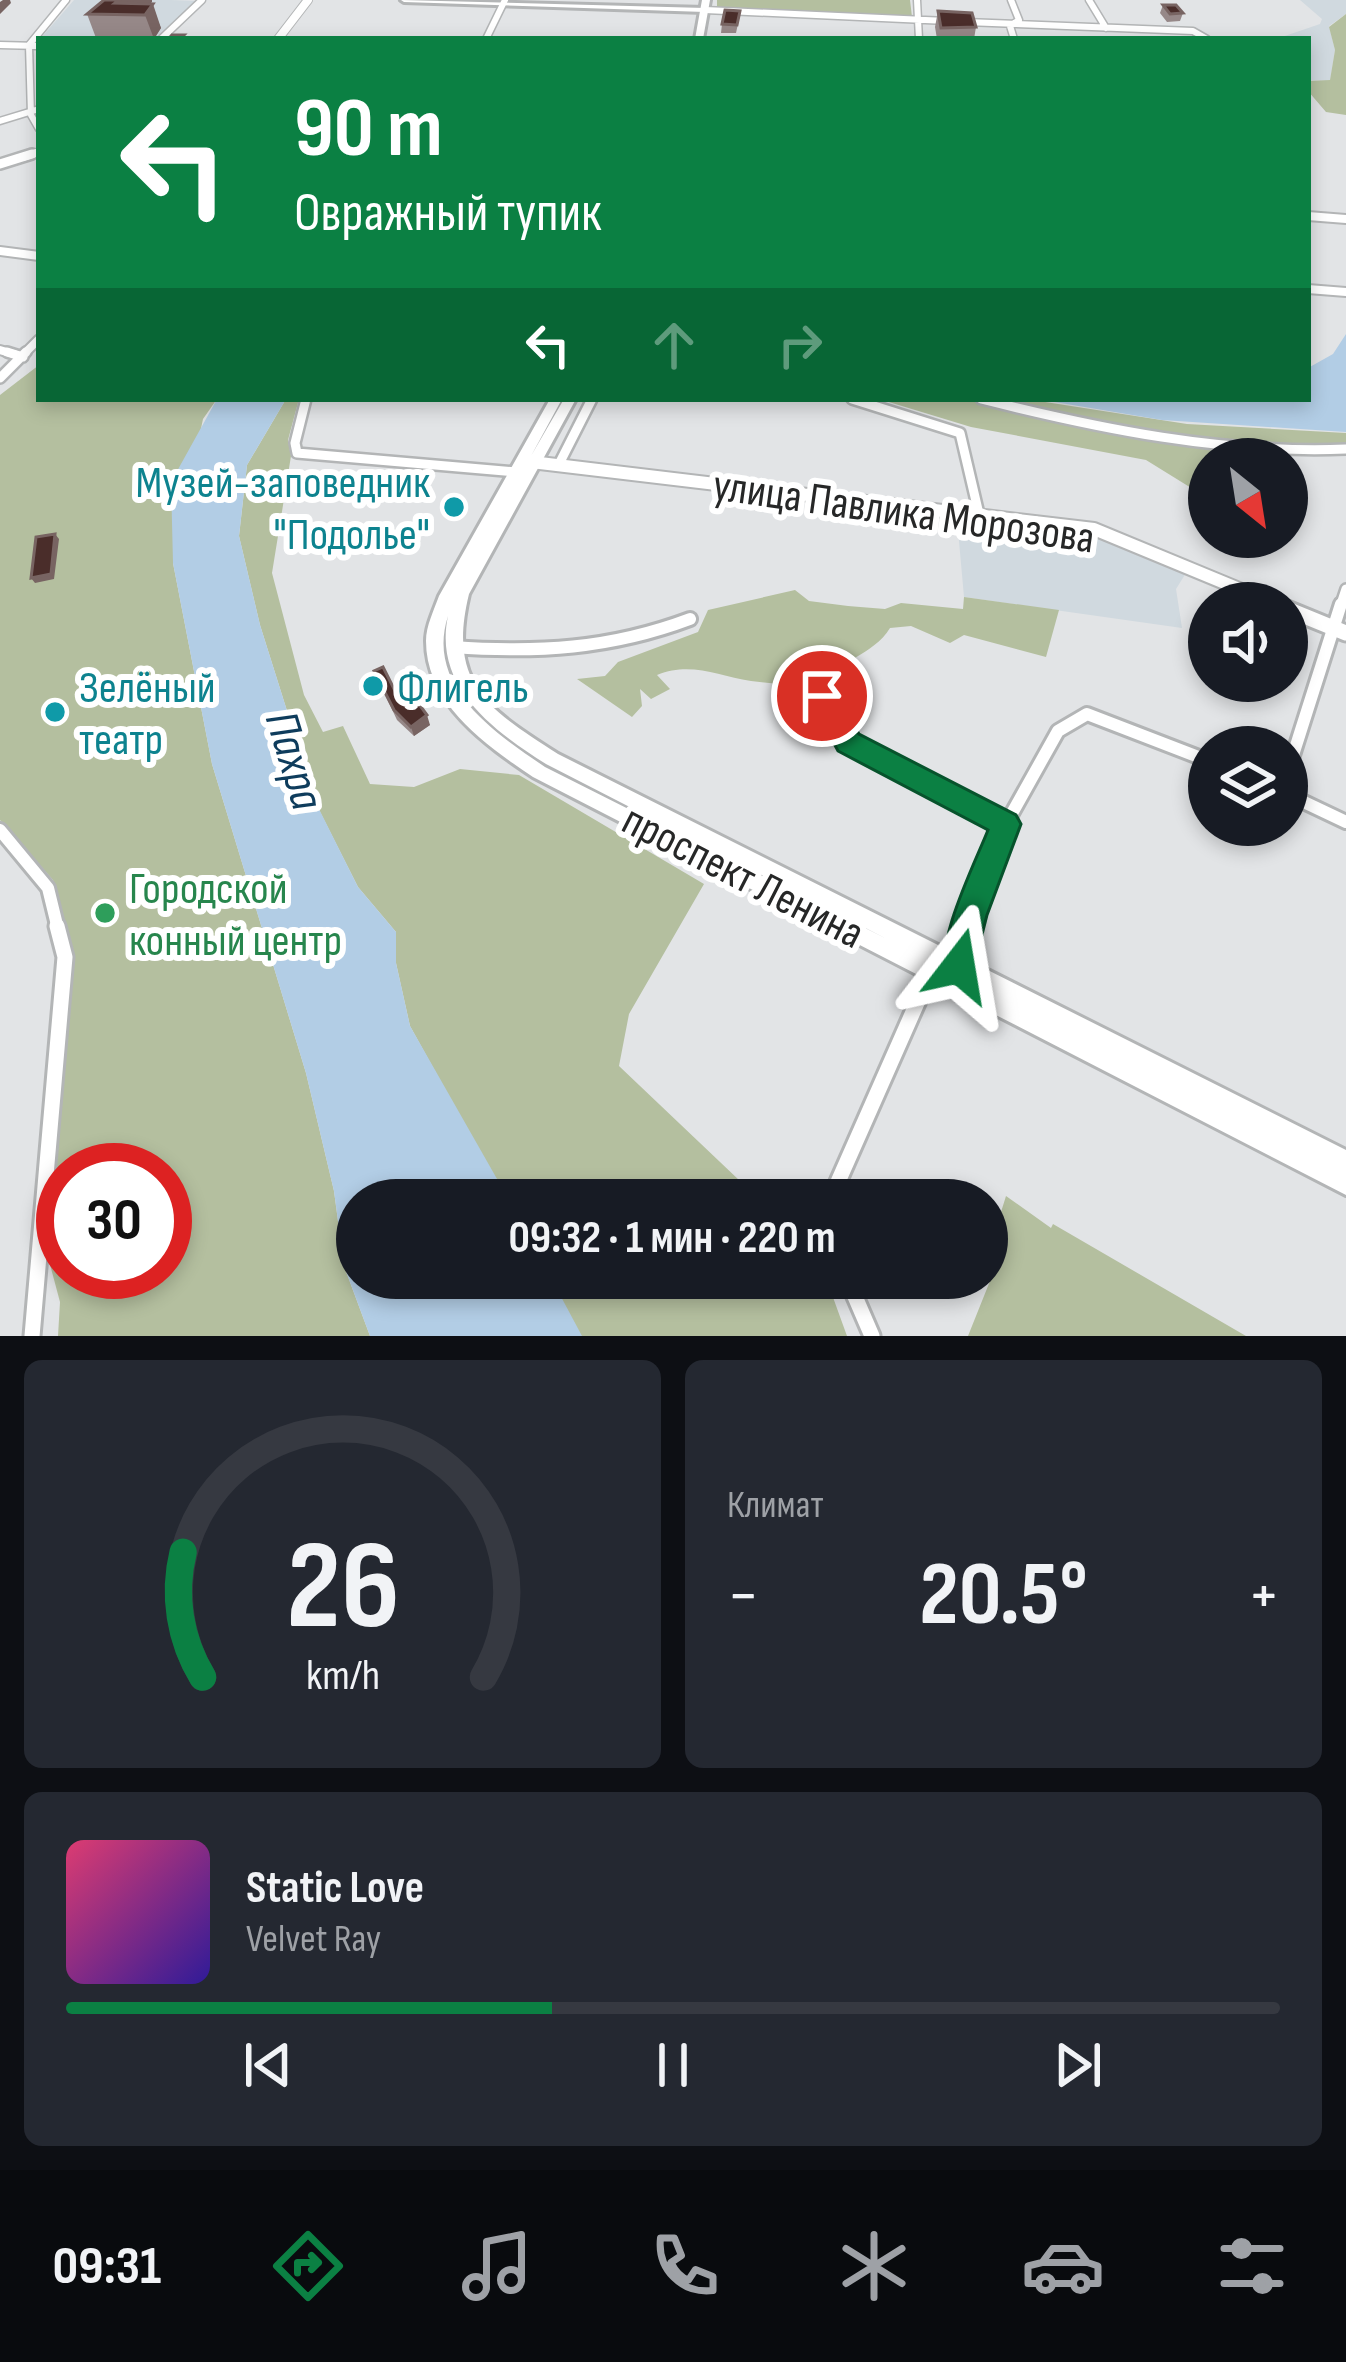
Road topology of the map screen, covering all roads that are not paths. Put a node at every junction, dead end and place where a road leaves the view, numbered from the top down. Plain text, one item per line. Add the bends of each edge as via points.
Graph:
1 (66, 0) edge
2 (202, 0) edge
3 (308, 0) edge
4 (318, 0) edge
5 (404, 0) edge
6 (917, 0) edge
7 (1011, 0) edge
8 (1089, 0) edge
9 (506, 1) edge
10 (700, 3) edge
11 (301, 8) junction
12 (919, 20) junction
13 (1014, 24) junction
14 (1106, 28) junction
15 (36, 36) edge
16 (36, 36) edge
17 (164, 36) edge
18 (280, 36) edge
19 (488, 36) edge
20 (699, 36) edge
21 (920, 36) edge
22 (1013, 36) edge
23 (1204, 36) edge
24 (29, 45) junction
25 (0, 46) edge
26 (36, 46) edge
27 (35, 110) edge
28 (0, 121) edge
29 (36, 153) edge
30 (0, 164) edge
31 (1311, 216) edge
32 (1346, 219) edge
33 (0, 251) edge
34 (36, 256) edge
35 (1311, 289) edge
36 (1346, 292) edge
37 (36, 342) edge
38 (0, 350) edge
39 (23, 357) junction
40 (0, 378) edge
41 (305, 402) edge
42 (555, 402) edge
43 (568, 402) edge
44 (590, 402) edge
45 (862, 402) edge
46 (993, 402) edge
47 (1346, 448) edge
48 (525, 465) junction
49 (558, 466) junction
50 (979, 514) junction
51 (1222, 582) edge
52 (1346, 589) edge
53 (1308, 618) edge
54 (690, 619) dead end
55 (1341, 631) edge
56 (449, 646) junction
57 (822, 696) dead end
58 (1305, 726) edge
59 (1188, 752) edge
60 (1308, 804) edge
61 (1346, 822) edge
62 (1006, 824) junction
63 (0, 830) edge
64 (959, 966) junction
65 (932, 969) junction
66 (1346, 1162) edge
67 (839, 1179) edge
68 (1346, 1183) edge
69 (856, 1299) edge
70 (32, 1336) edge
71 (872, 1336) edge

1 - 16 street
2 - 17 street
3 - 11 street
4 - 11 street
5 - 9 main road
6 - 12 street
7 - 13 street
8 - 14 street
9 - 10 main road
9 - 19 street
10 - 12 street
10 - 20 main road
11 - 18 street
12 - 13 street
12 - 21 street
13 - 14 street
13 - 22 street
14 - 23 street
15 - 24 street
24 - 25 street
24 - 26 street
24 - 27 street
27 - 28 street
29 - 30 street
31 - 32 street
33 - 34 street
35 - 36 street
37 - 39 street
38 - 39 street
39 - 40 street
41 - 48 street, улица Павлика Морозова via 297,453
42 - 48 main road, проспект Ленина
43 - 48 main road, проспект Ленина
44 - 49 street
45 - 50 street via 960,433
46 - 47 street via 1169,437
48 - 49 street, улица Павлика Морозова
48 - 56 main road, проспект Ленина via 460,594
48 - 65 main road, проспект Ленина via 437,624 438,665 467,716 539,772
49 - 50 street, улица Павлика Морозова
50 - 51 street, улица Павлика Морозова via 1094,529
52 - 55 street
53 - 55 street
54 - 56 street via 571,653
55 - 58 street
56 - 64 main road, проспект Ленина via 464,683 508,732
57 - 62 street via 849,742
59 - 62 street via 1087,714 1058,731
60 - 61 street
62 - 64 street
63 - 70 street via 48,888 65,957
64 - 66 main road, проспект Ленина
65 - 67 street
65 - 68 main road, проспект Ленина
69 - 71 street

